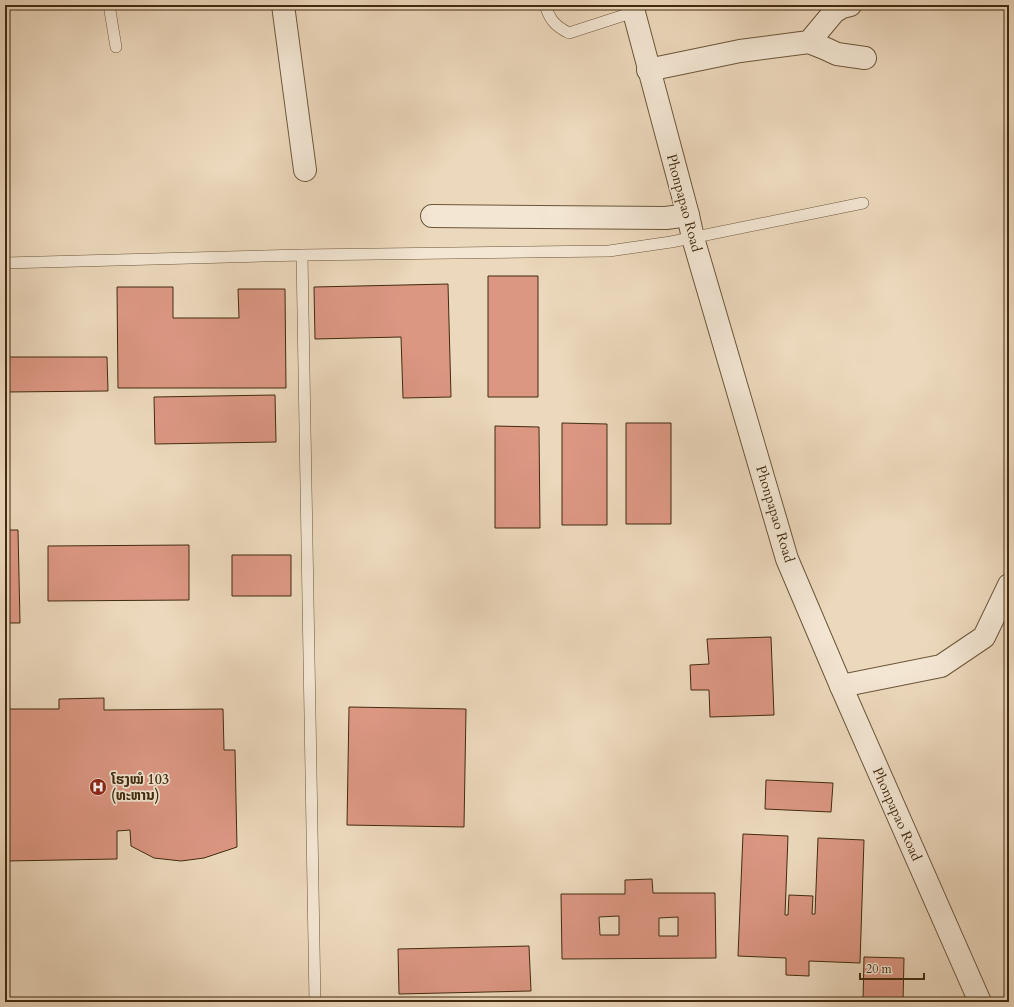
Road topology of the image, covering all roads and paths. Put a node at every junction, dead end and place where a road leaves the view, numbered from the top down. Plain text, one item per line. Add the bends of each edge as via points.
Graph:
1 (109, 5) edge
2 (283, 5) edge
3 (545, 5) edge
4 (850, 5) edge
5 (633, 9) edge
6 (809, 42) junction
7 (116, 47) dead end
8 (865, 58) dead end
9 (648, 70) junction
10 (305, 170) dead end
11 (863, 203) dead end
12 (688, 215) junction
13 (432, 216) dead end
14 (693, 238) junction
15 (302, 255) junction
16 (5, 263) edge
17 (1009, 585) edge
18 (841, 686) junction
19 (316, 1002) edge
20 (980, 1002) edge

1 - 7 lane
2 - 10 street
3 - 5 lane via 558,27 569,33
4 - 6 street via 834,12
5 - 9 street, Phonpapao Road
6 - 8 street via 837,54
6 - 9 street via 740,51
9 - 12 street, Phonpapao Road
11 - 14 lane
12 - 13 street via 666,218
12 - 14 street, Phonpapao Road
14 - 15 lane via 609,251
14 - 18 street, Phonpapao Road via 787,559
15 - 16 lane
15 - 19 lane
17 - 18 street via 984,637 941,666
18 - 20 street, Phonpapao Road

